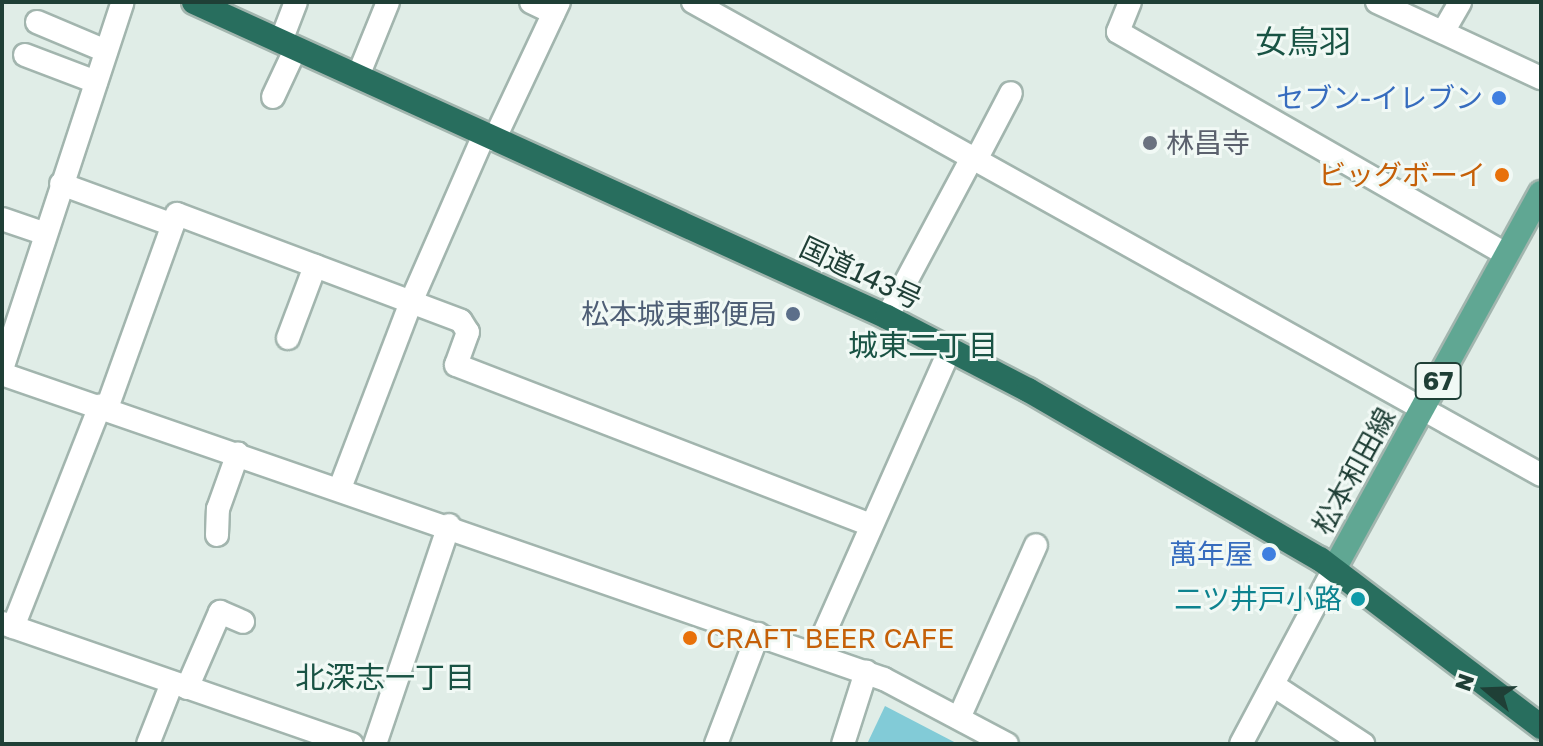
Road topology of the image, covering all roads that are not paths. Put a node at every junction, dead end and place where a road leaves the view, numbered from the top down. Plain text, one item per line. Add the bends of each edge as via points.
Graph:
1 (123, 2) edge
2 (296, 2) edge
3 (388, 2) edge
4 (531, 2) edge
5 (693, 2) edge
6 (1130, 2) edge
7 (1377, 2) edge
8 (1460, 2) edge
9 (200, 3) edge
10 (557, 8) edge
11 (37, 22) dead end
12 (1443, 32) junction
13 (288, 45) junction
14 (106, 51) junction
15 (25, 55) dead end
16 (358, 76) junction
17 (1541, 78) edge
18 (96, 82) junction
19 (1011, 93) dead end
20 (273, 97) dead end
21 (489, 137) junction
22 (975, 157) junction
23 (61, 184) junction
24 (1541, 193) edge
25 (2, 219) edge
26 (173, 225) junction
27 (46, 234) junction
28 (1507, 255) junction
29 (315, 266) junction
30 (411, 302) junction
31 (887, 317) junction
32 (288, 338) dead end
33 (950, 349) junction
34 (2, 372) edge
35 (103, 407) junction
36 (1423, 408) junction
37 (238, 453) junction
38 (1541, 475) edge
39 (340, 488) junction
40 (449, 525) junction
41 (870, 525) junction
42 (217, 535) dead end
43 (1036, 545) dead end
44 (1334, 569) junction
45 (243, 622) dead end
46 (8, 625) edge
47 (758, 634) junction
48 (815, 654) junction
49 (866, 672) junction
50 (1273, 685) junction
51 (180, 686) junction
52 (959, 718) junction
53 (1541, 727) edge
54 (148, 744) edge
55 (352, 744) edge
56 (375, 744) edge
57 (716, 744) edge
58 (843, 744) edge
59 (1007, 744) edge
60 (1241, 744) edge
61 (1363, 744) edge

1 - 14 street
2 - 13 street
3 - 16 street
4 - 10 street
5 - 22 street
6 - 28 street via 1118,32
7 - 12 street
8 - 12 street
9 - 13 highway, 国道143号
10 - 21 street
11 - 14 street
12 - 17 street
13 - 16 highway, 国道143号
13 - 20 street
14 - 18 street
15 - 18 street
16 - 21 highway, 国道143号
18 - 23 street
19 - 22 street
21 - 30 street
21 - 31 highway, 国道143号
22 - 31 street
22 - 36 street
23 - 26 street
23 - 27 street
24 - 28 main road, 松本和田線 / 67
25 - 27 street
26 - 29 street via 177,214
26 - 35 street
27 - 34 street
28 - 36 main road, 松本和田線 / 67
29 - 30 street
29 - 32 street
30 - 39 street
30 - 41 street via 461,321 468,332 456,365
31 - 33 highway, 国道143号
33 - 41 street
33 - 44 highway, 国道143号 via 1224,500
34 - 35 street
35 - 37 street
35 - 46 street
36 - 38 street
36 - 44 main road, 松本和田線 / 67
37 - 39 street
37 - 42 street via 218,509
39 - 40 street
40 - 47 street
40 - 56 street
41 - 48 street
43 - 52 street
44 - 50 street
44 - 53 highway, 国道143号
45 - 51 street via 220,612
46 - 51 street
47 - 48 street
47 - 57 street
48 - 49 street
49 - 52 street
49 - 58 street
50 - 60 street
50 - 61 street
51 - 54 street
51 - 55 street
52 - 59 street

